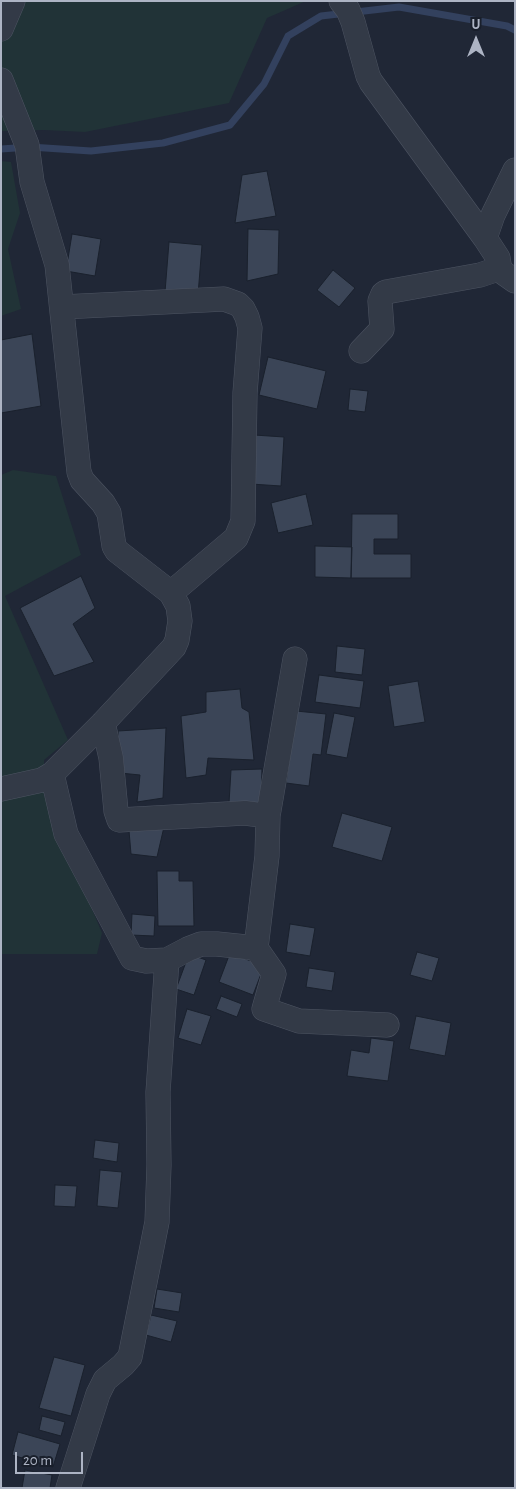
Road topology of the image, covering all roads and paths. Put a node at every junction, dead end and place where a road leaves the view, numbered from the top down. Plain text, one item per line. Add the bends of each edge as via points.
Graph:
1 (13, 1) edge
2 (348, 11) edge
3 (1, 29) edge
4 (1, 80) edge
5 (515, 170) edge
6 (485, 238) junction
7 (496, 274) edge
8 (62, 306) junction
9 (361, 351) dead end
10 (171, 593) junction
11 (295, 659) dead end
12 (103, 724) junction
13 (52, 774) junction
14 (1, 790) edge
15 (268, 816) junction
16 (256, 948) junction
17 (167, 960) junction
18 (387, 1025) dead end
19 (68, 1488) edge

1 - 3 street
2 - 6 street via 371,82
4 - 8 street via 27,145 32,182 57,265
5 - 6 street
6 - 7 street via 498,258
7 - 9 street via 386,292 380,301 382,329
8 - 10 street via 78,472 109,513 117,551
8 - 10 street via 224,299 238,304 247,317 250,328 243,521 236,538
10 - 12 street via 178,606 180,621 174,647
11 - 15 street
12 - 13 street
12 - 15 street via 119,820 246,814
13 - 14 street via 42,780
13 - 17 street via 66,834 132,958
15 - 16 street via 267,856
16 - 17 street via 201,944
16 - 18 street via 274,974 264,1009 299,1021
17 - 19 street via 158,1092 157,1222 130,1357 105,1380 98,1394

